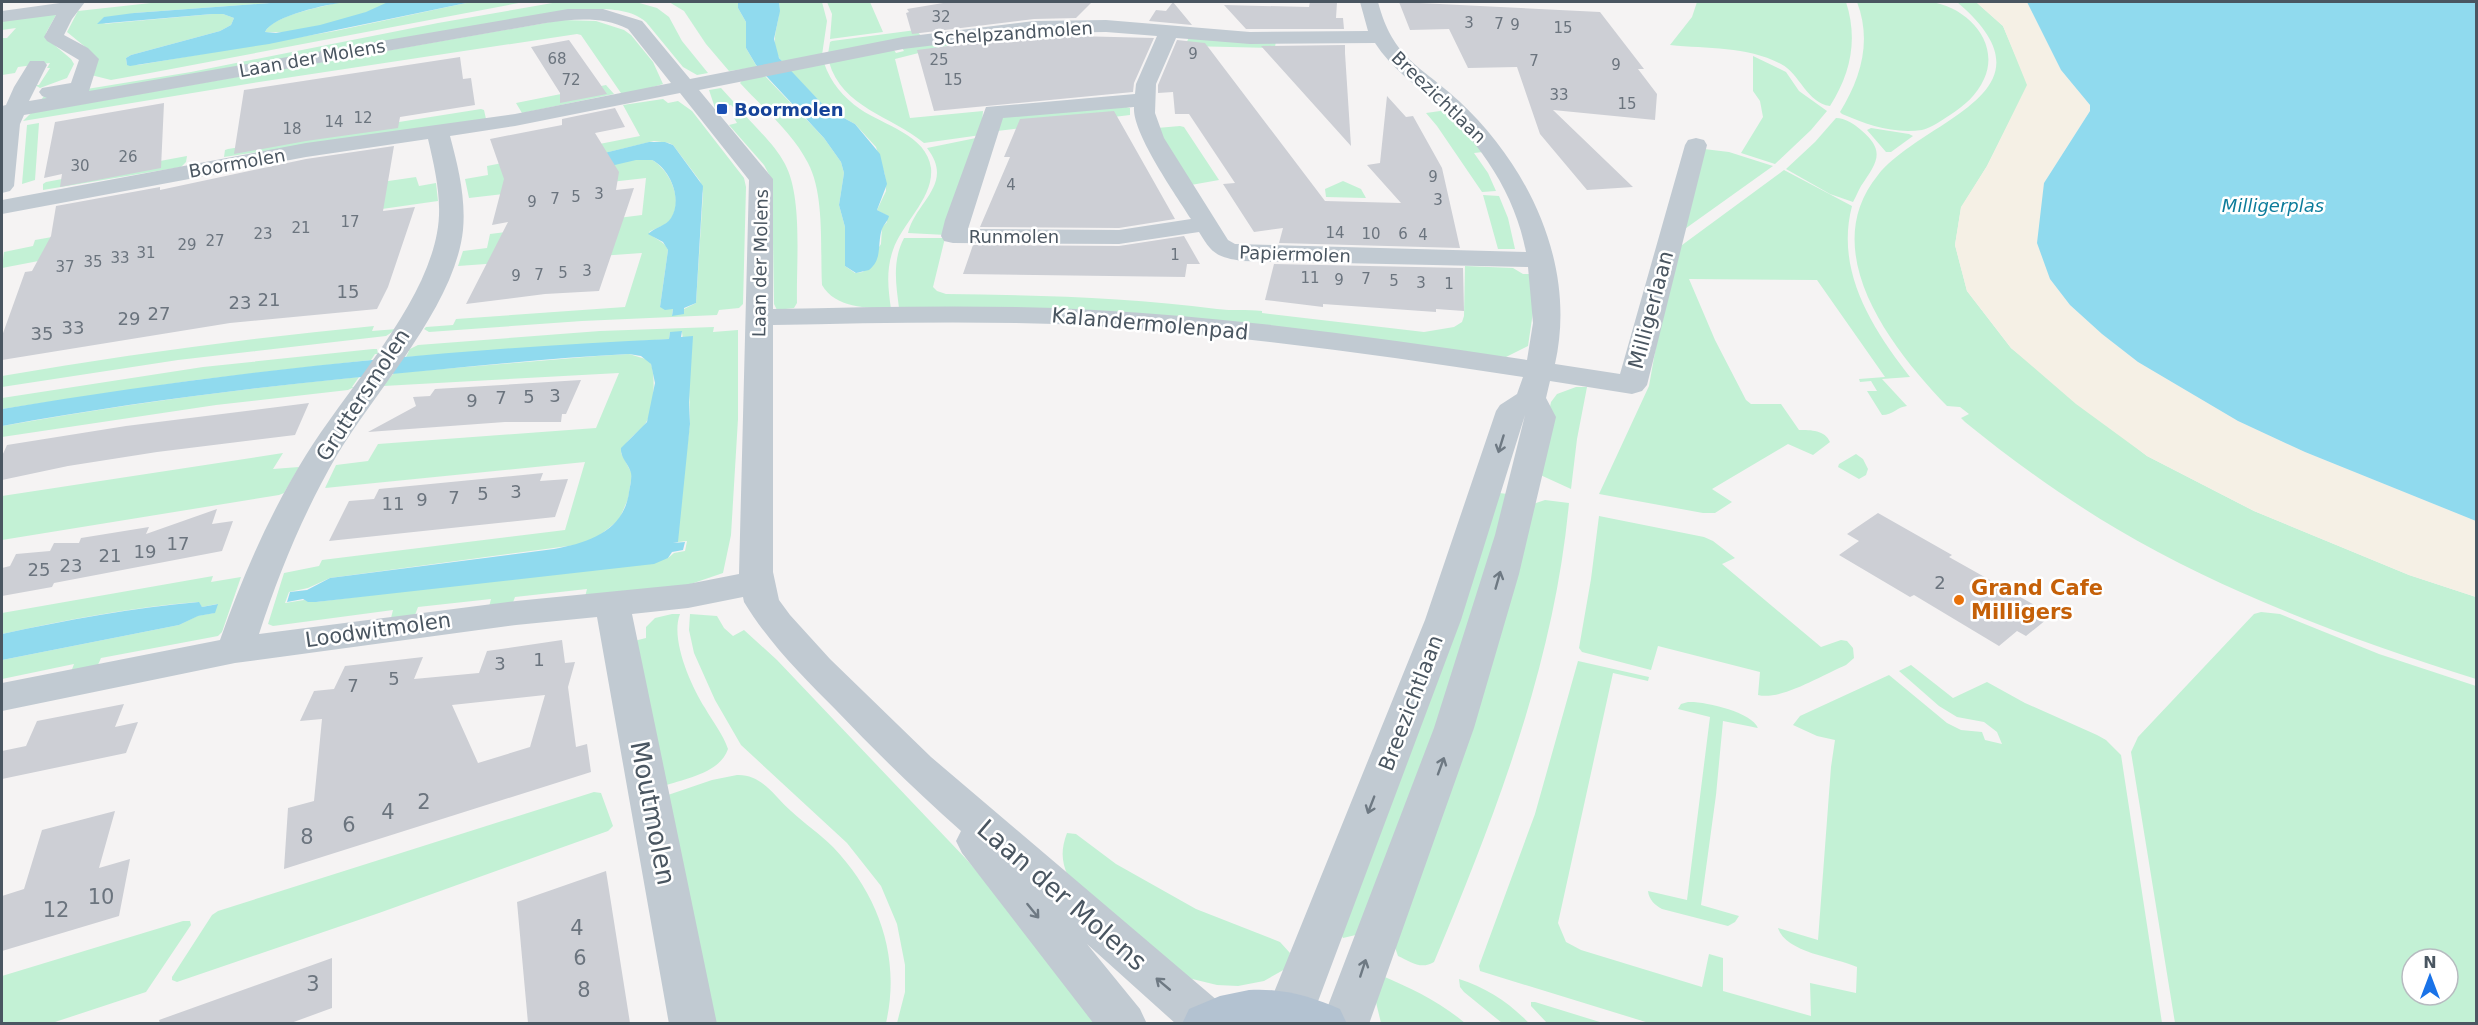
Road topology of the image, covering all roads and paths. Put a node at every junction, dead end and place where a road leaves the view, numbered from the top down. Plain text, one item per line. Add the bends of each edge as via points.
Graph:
1 (1369, 2) edge
2 (74, 4) edge
3 (2, 16) edge
4 (1169, 31) junction
5 (1380, 37) junction
6 (37, 65) dead end
7 (686, 86) junction
8 (1144, 100) junction
9 (16, 101) edge
10 (438, 133) junction
11 (1696, 145) dead end
12 (2, 186) edge
13 (2, 207) edge
14 (1206, 224) junction
15 (1541, 260) junction
16 (759, 316) junction
17 (1535, 385) junction
18 (758, 582) junction
19 (612, 603) junction
20 (235, 650) junction
21 (2, 697) edge
22 (917, 768) junction
23 (1307, 1018) edge
24 (693, 1023) edge
25 (1123, 1023) edge
26 (1207, 1023) edge
27 (1345, 1023) edge

1 - 5 street, Breezichtlaan
2 - 3 street
2 - 9 street via 54,37 81,50 89,60 80,88
4 - 5 street, Schelpzandmolen via 1250,38
4 - 7 street, Schelpzandmolen via 1110,18 974,33 903,43
4 - 8 street, Papiermolen via 1152,68
5 - 15 street, Breezichtlaan via 1467,120 1497,156 1519,193 1537,238
6 - 9 street
7 - 9 street, Laan der Molens via 630,22 569,14
7 - 10 street, Boormolen
7 - 16 street, Laan der Molens via 761,179
8 - 14 street, Papiermolen via 1153,138
8 - 14 street, Runmolen via 991,101 988,136 953,236 1119,237
9 - 12 street via 9,124
10 - 13 street, Boormolen via 306,150
10 - 20 street, Gruttersmolen via 449,190 450,232 439,271 298,495 262,570
11 - 17 street, Milligerlaan via 1632,385
14 - 15 street, Papiermolen via 1219,245 1242,253
15 - 17 street, Breezichtlaan via 1547,330
16 - 17 street, Kalandermolenpad via 983,314 1141,321 1439,355
16 - 18 street, Laan der Molens
17 -> 23 street, Breezichtlaan via 1511,411
27 -> 17 street, Breezichtlaan via 1458,718 1525,489 1541,417
18 - 19 street, Loodwitmolen via 688,596
18 - 22 street, Laan der Molens via 762,602 777,624
19 - 20 street, Loodwitmolen
19 - 24 street, Moutmolen
20 - 21 street, Loodwitmolen
22 -> 25 street, Laan der Molens
26 -> 22 street, Laan der Molens
23 - 26 main road via 1262,1010

